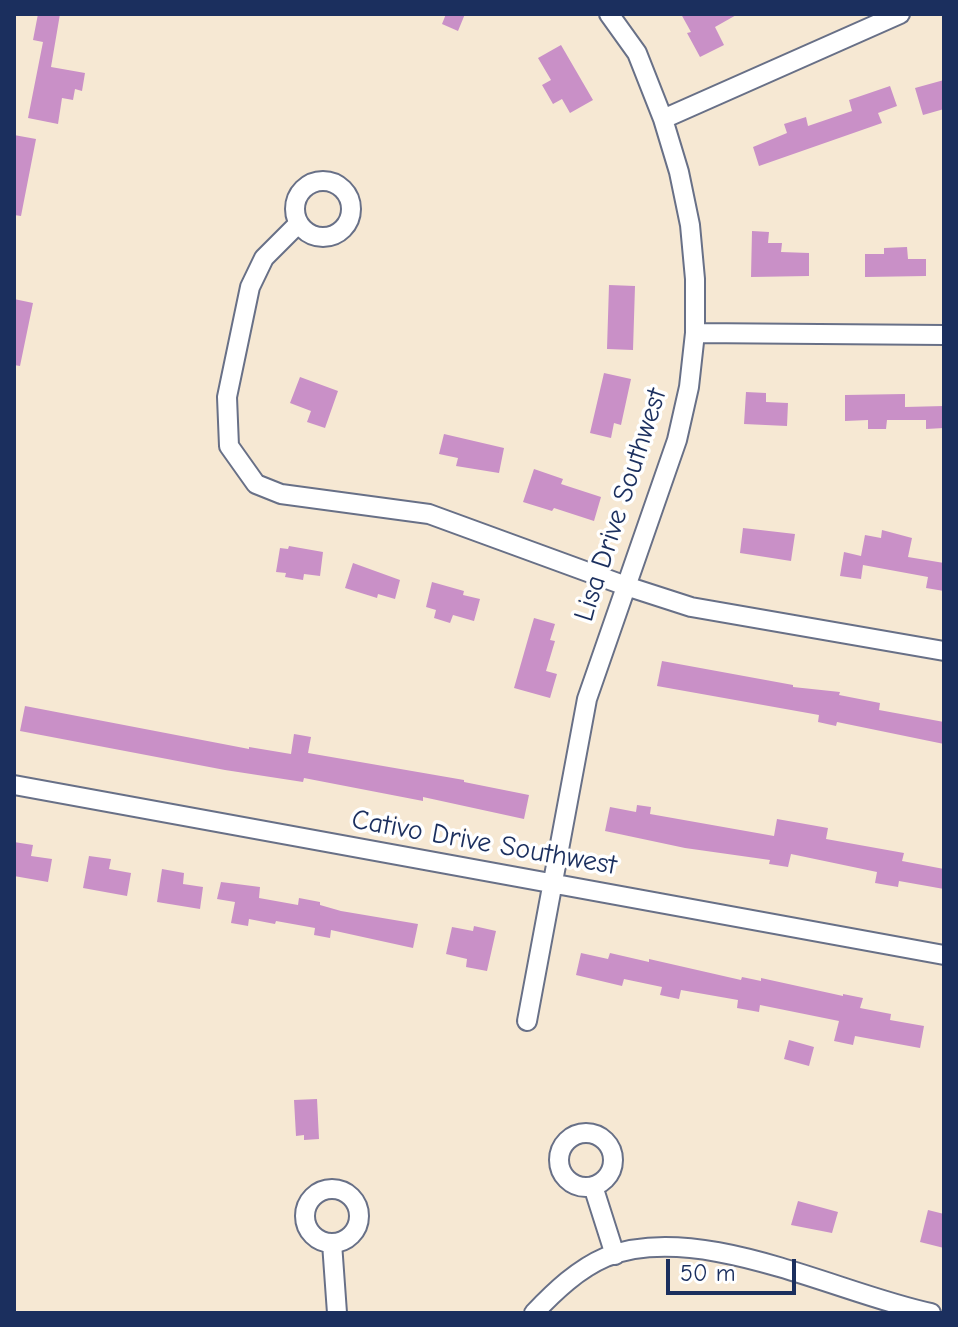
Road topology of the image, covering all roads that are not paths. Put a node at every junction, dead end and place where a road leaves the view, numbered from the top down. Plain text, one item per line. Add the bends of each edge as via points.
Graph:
1 (609, 14) edge
2 (900, 14) edge
3 (663, 119) junction
4 (298, 224) dead end
5 (695, 333) junction
6 (944, 335) edge
7 (626, 586) junction
8 (944, 651) edge
9 (14, 785) edge
10 (552, 884) junction
11 (944, 955) edge
12 (527, 1021) dead end
13 (593, 1186) dead end
14 (332, 1243) dead end
15 (615, 1255) junction
16 (337, 1313) edge
17 (534, 1313) edge
18 (931, 1313) edge

1 - 3 street, Lisa Drive Southwest via 637,53
2 - 3 street
3 - 5 street, Lisa Drive Southwest via 690,225
4 - 7 street via 264,258 250,287 227,397 229,446 256,484 281,494 429,514
5 - 6 street
5 - 7 street, Lisa Drive Southwest via 677,440
7 - 8 street via 691,607
7 - 10 street, Lisa Drive Southwest via 587,699
9 - 10 street, Cativo Drive Southwest
10 - 11 street, Cativo Drive Southwest
10 - 12 street, Lisa Drive Southwest
13 - 15 street
14 - 16 street
15 - 17 street via 566,1281
15 - 18 street via 668,1246 718,1253

